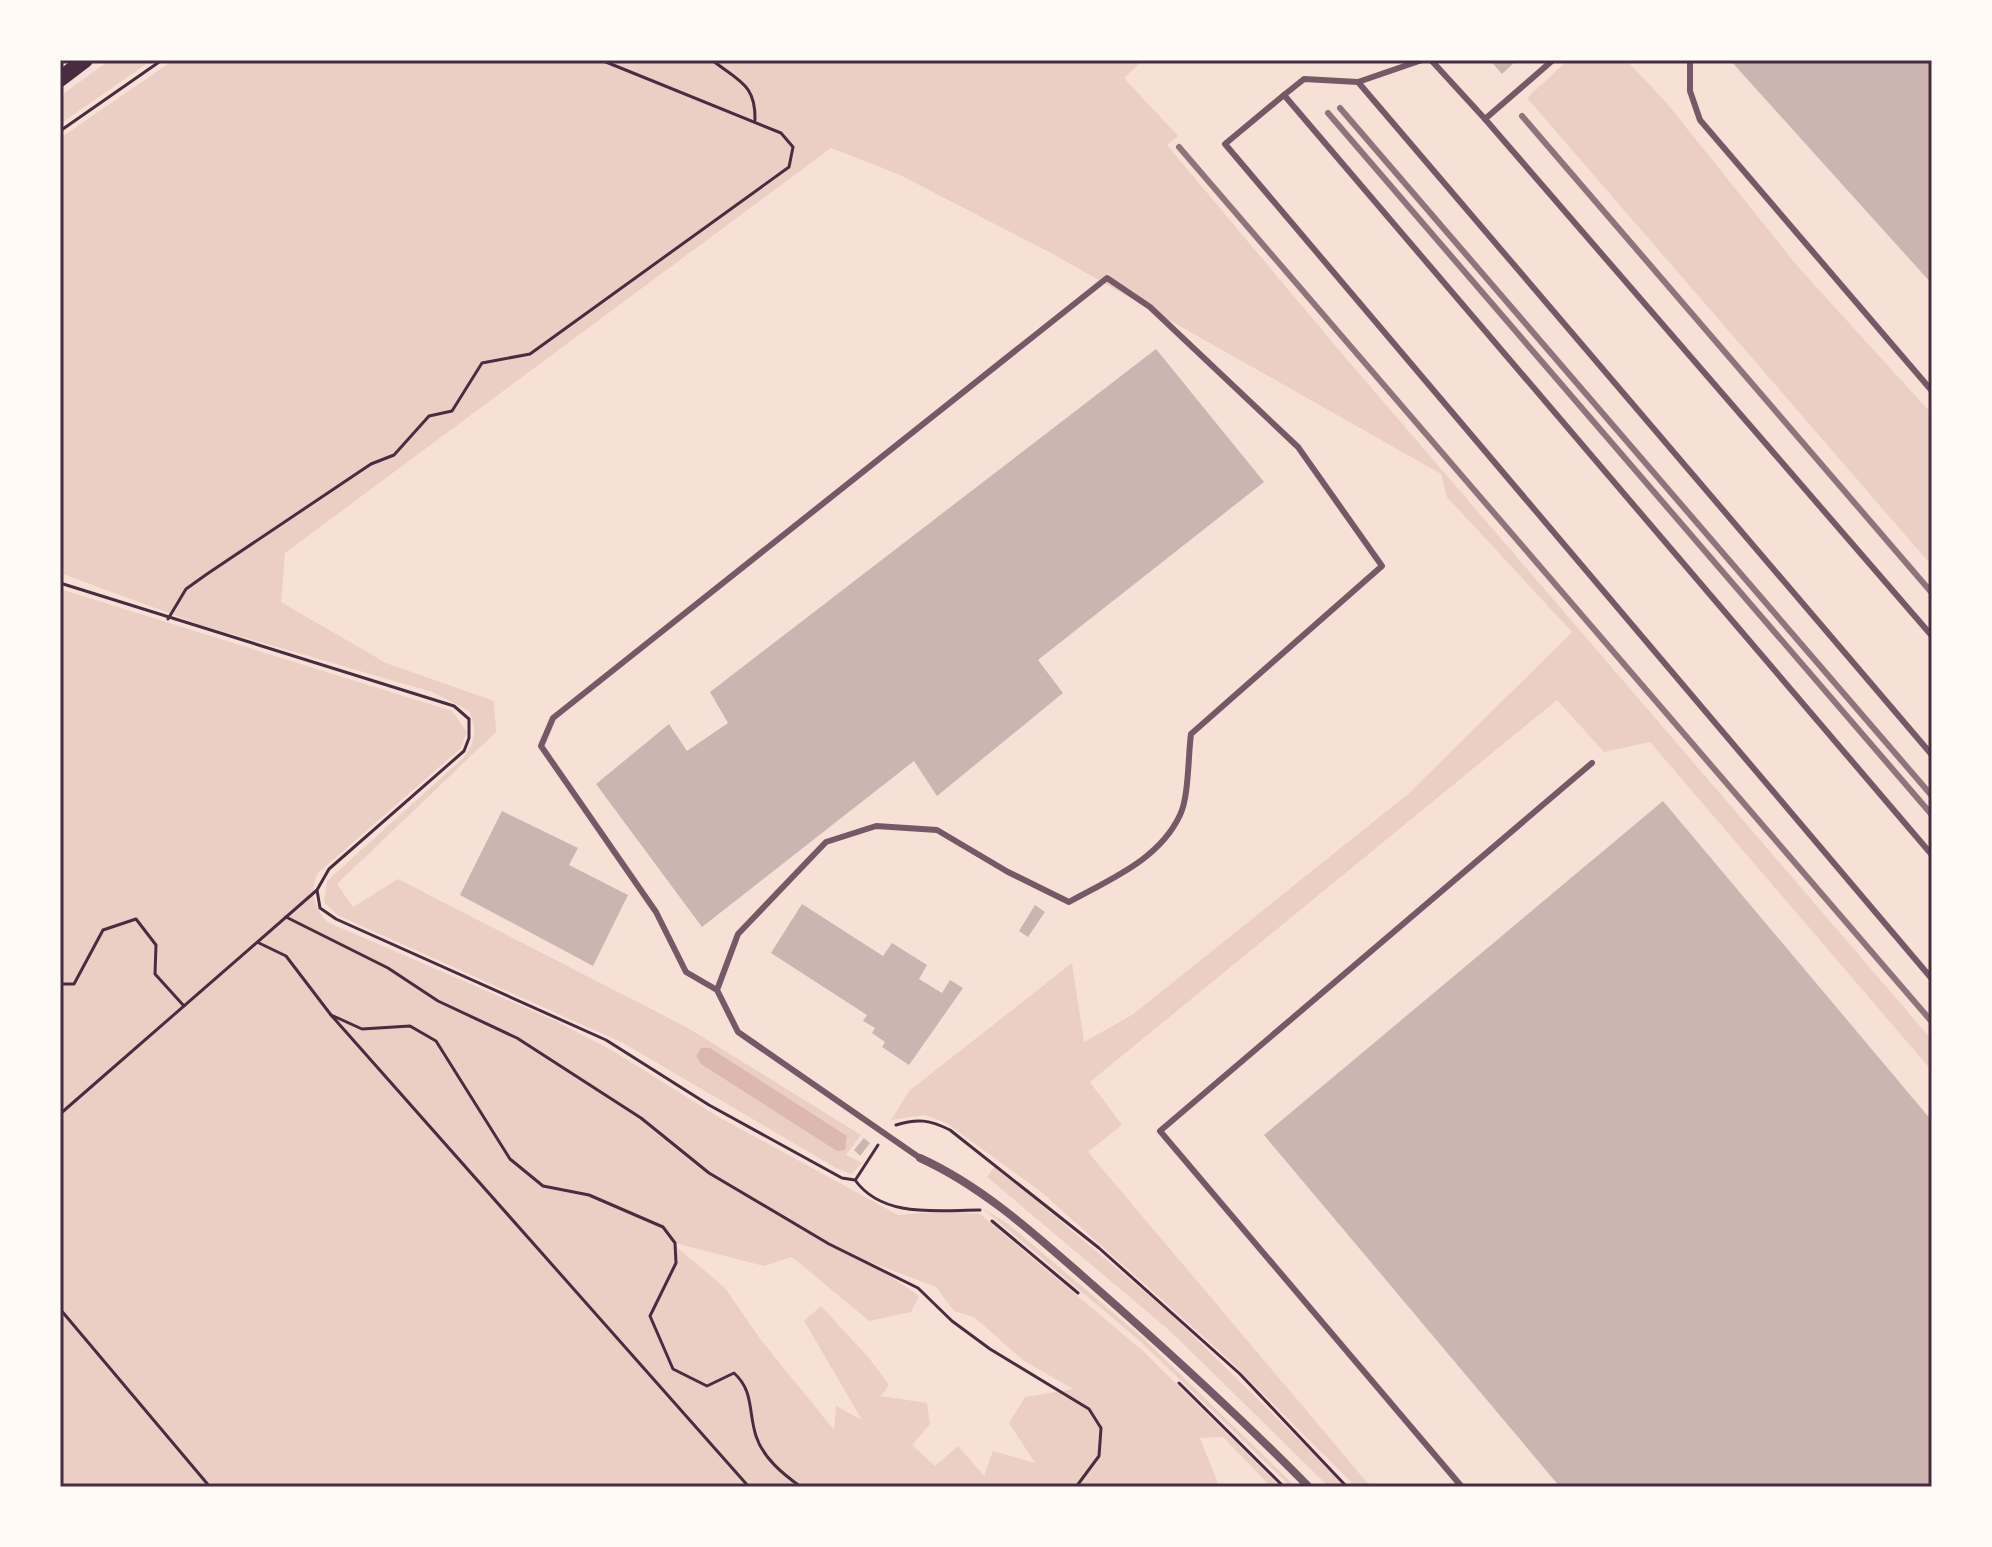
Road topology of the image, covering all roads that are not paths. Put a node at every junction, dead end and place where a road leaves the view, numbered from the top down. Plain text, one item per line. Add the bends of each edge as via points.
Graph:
1 (85, 60) edge
2 (1422, 60) edge
3 (1431, 60) edge
4 (1553, 60) edge
5 (1690, 60) edge
6 (60, 79) edge
7 (1358, 82) junction
8 (1284, 95) junction
9 (1485, 119) junction
10 (1932, 391) edge
11 (1932, 636) edge
12 (1932, 755) edge
13 (1592, 763) dead end
14 (1932, 855) edge
15 (1932, 979) edge
16 (717, 990) junction
17 (920, 1158) joint
18 (1309, 1487) edge
19 (1462, 1487) edge

1 - 6 main road
2 - 7 lane
3 - 9 lane
4 - 9 lane
5 - 10 lane via 1690,91 1700,120
7 - 8 lane via 1304,79
7 - 12 lane
8 - 14 lane
8 - 15 lane via 1225,144
9 - 11 lane
13 - 19 lane via 1160,1131
16 - 16 lane via 686,972 656,912 541,746 553,718 1107,278 1150,307 1298,447 1382,566 1191,734 1182,813 1152,854 1069,902 937,830 876,826 826,842 738,934
16 - 17 lane via 738,1032
17 - 18 street via 957,1175 1045,1243 1224,1399

